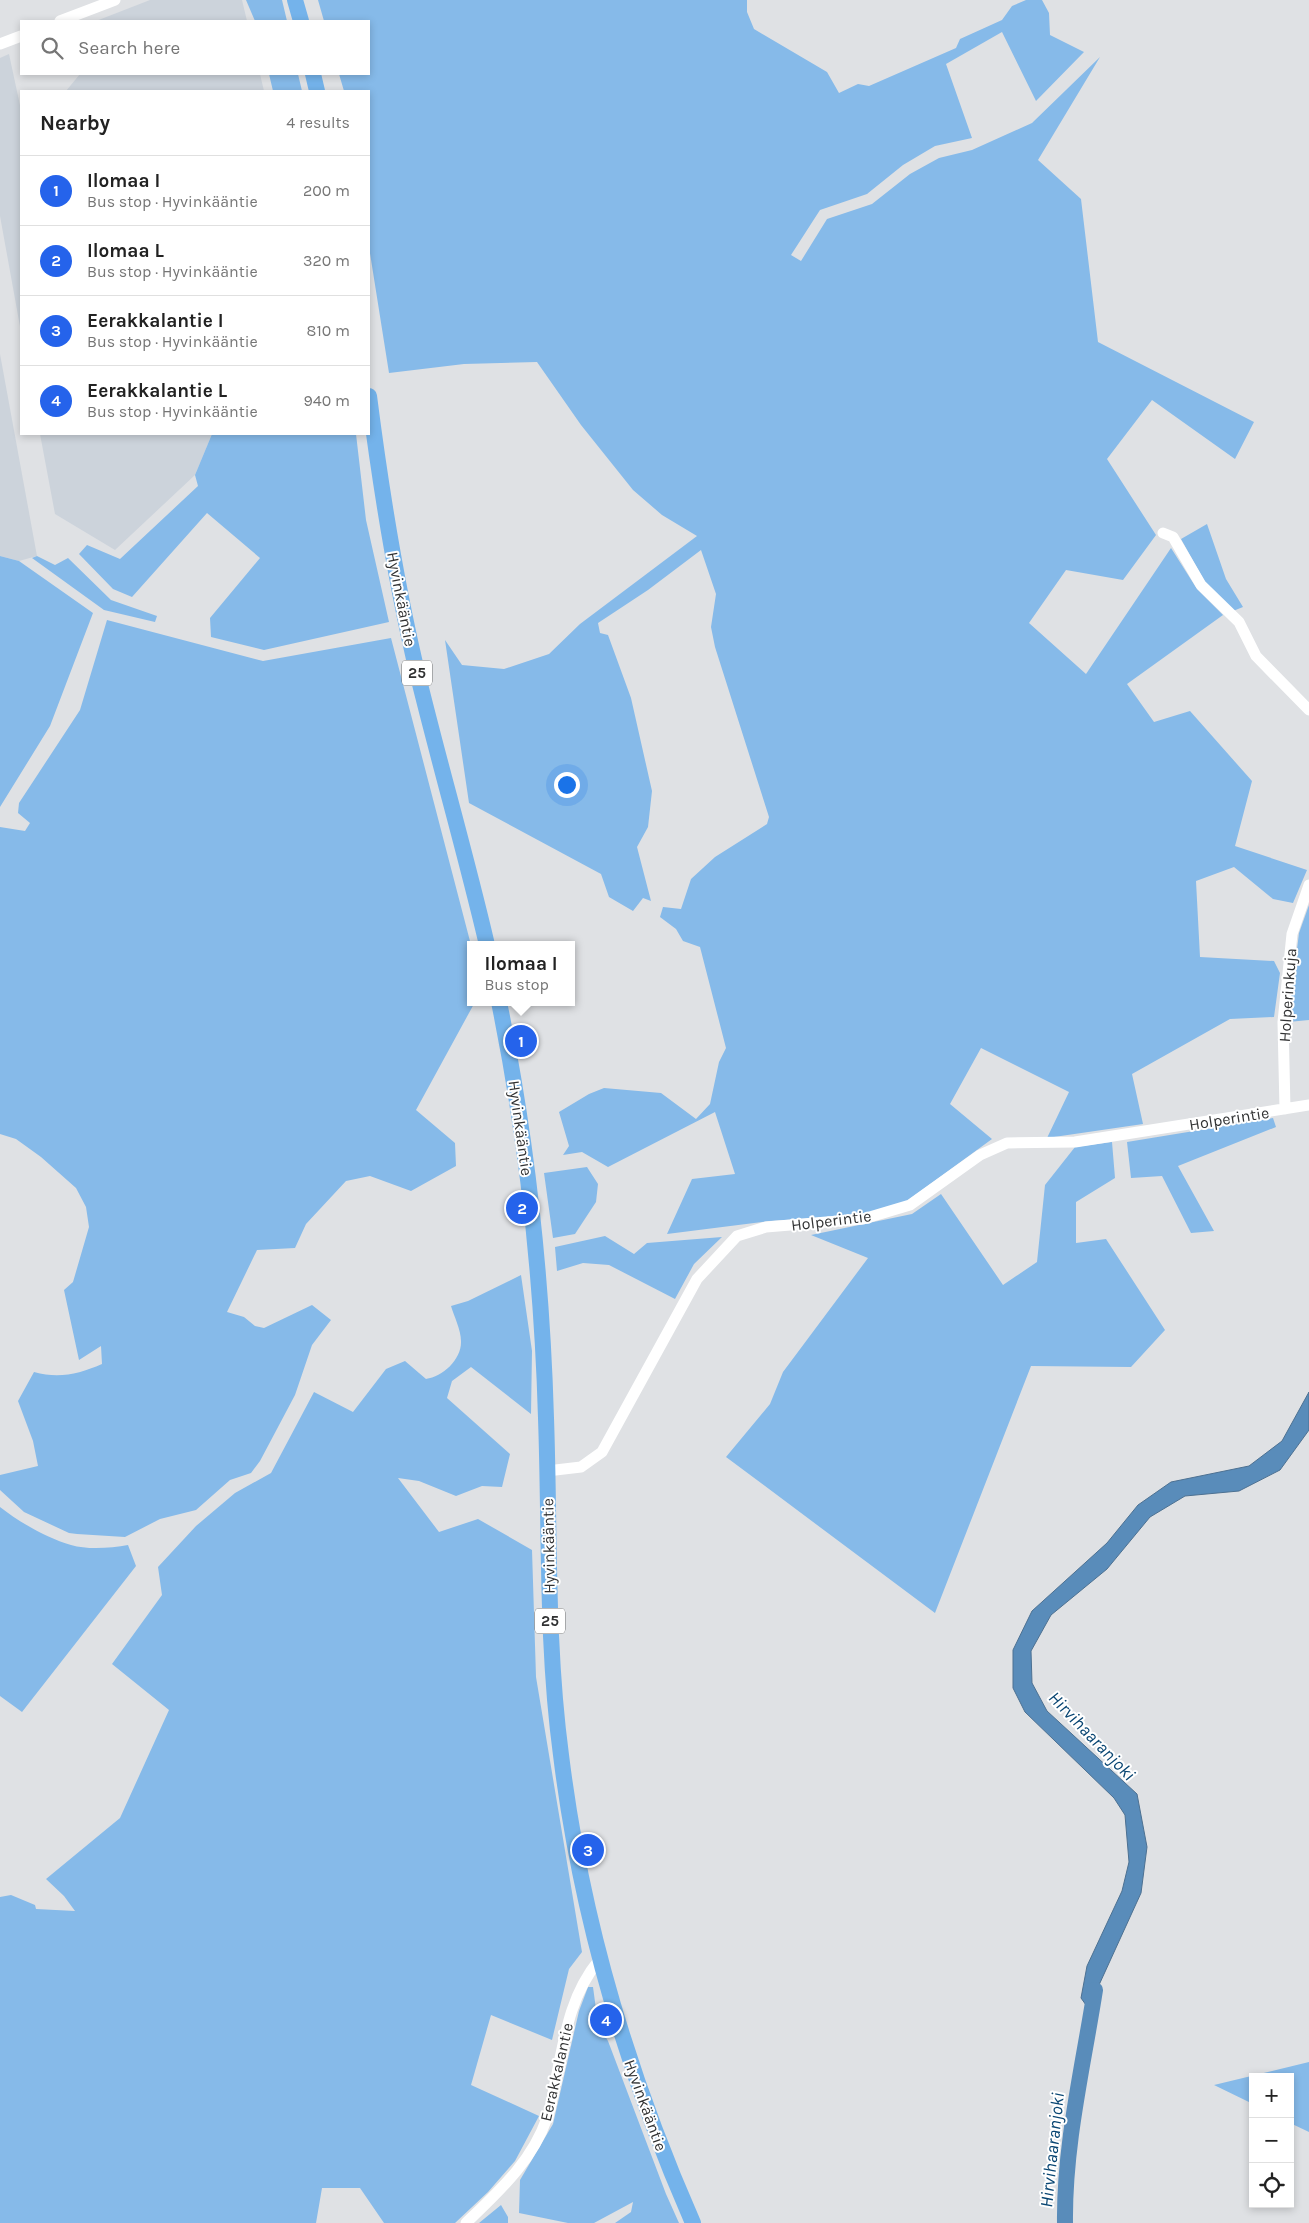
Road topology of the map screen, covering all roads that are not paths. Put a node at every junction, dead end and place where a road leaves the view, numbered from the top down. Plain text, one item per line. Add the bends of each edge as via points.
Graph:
1 (115, 0) edge
2 (295, 0) edge
3 (63, 20) edge
4 (301, 20) edge
5 (20, 36) edge
6 (0, 44) edge
7 (313, 75) edge
8 (317, 90) edge
9 (370, 403) edge
10 (1163, 533) dead end
11 (1309, 710) edge
12 (1309, 884) edge
13 (486, 941) edge
14 (500, 1006) edge
15 (1309, 1105) edge
16 (1285, 1109) junction
17 (547, 1471) junction
18 (599, 1960) junction
19 (466, 2223) edge
20 (693, 2223) edge

1 - 3 street
2 - 4 highway
5 - 6 street
7 - 8 highway
9 - 13 highway, Hyvinkääntie / 25 via 390,540 408,633
10 - 11 street via 1173,537 1201,585 1238,622 1256,656
12 - 16 street, Holperinkuja via 1292,934 1283,1022
14 - 17 highway, Hyvinkääntie / 25 via 522,1131 534,1226 544,1348
15 - 16 street, Holperintie
16 - 17 street, Holperintie via 1075,1142 1007,1143 980,1155 910,1205 863,1219 766,1227 737,1236 697,1279 602,1452 580,1467
17 - 18 highway, Hyvinkääntie / 25 via 549,1604 560,1754 574,1848
18 - 19 street, Eerakkalantie via 586,1977 570,2010 548,2118 532,2150 510,2181
18 - 20 highway, Hyvinkääntie / 25 via 646,2111

